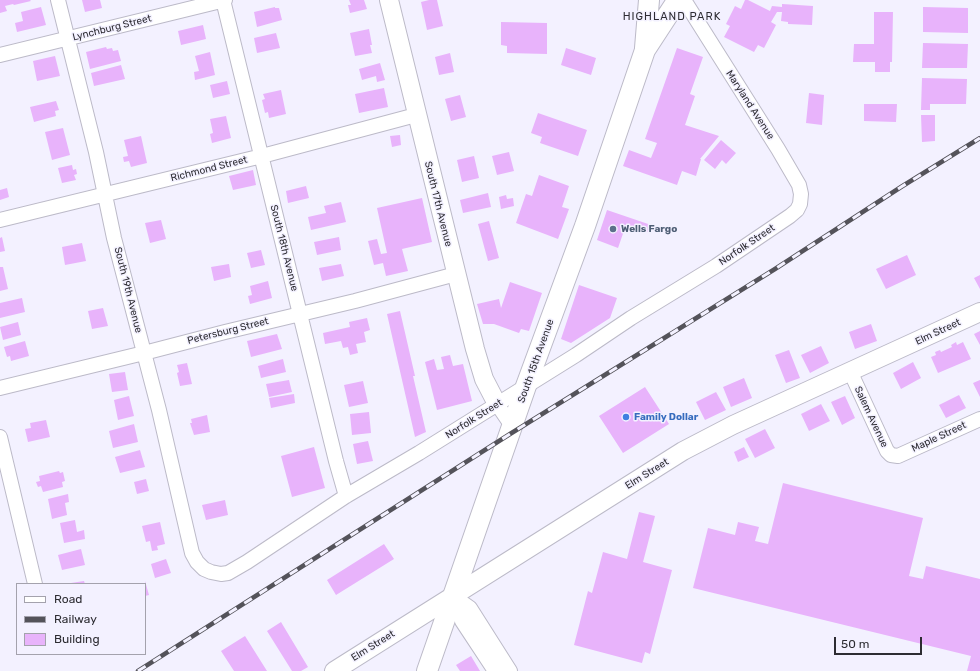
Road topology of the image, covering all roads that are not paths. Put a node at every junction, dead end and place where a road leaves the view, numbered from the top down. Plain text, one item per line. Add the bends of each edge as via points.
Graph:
1 (58, 0) edge
2 (224, 0) edge
3 (389, 0) edge
4 (649, 0) edge
5 (681, 2) edge
6 (67, 38) junction
7 (645, 50) junction
8 (0, 55) edge
9 (416, 115) junction
10 (262, 156) junction
11 (105, 194) junction
12 (793, 213) joint
13 (0, 220) edge
14 (456, 274) junction
15 (980, 312) edge
16 (300, 314) junction
17 (144, 353) junction
18 (850, 371) junction
19 (526, 386) junction
20 (0, 388) edge
21 (497, 404) junction
22 (980, 419) edge
23 (512, 426) junction
24 (0, 436) edge
25 (898, 456) joint
26 (346, 496) junction
27 (211, 572) joint
28 (35, 583) edge
29 (453, 596) junction
30 (334, 671) edge
31 (427, 671) edge
32 (495, 671) edge
33 (510, 671) edge

1 - 6 street, South 19th Avenue
2 - 6 street, Lynchburg Street
2 - 10 street, South 18th Avenue
3 - 9 street, South 17th Avenue
4 - 5 main road via 661,5
4 - 7 main road, South 15th Avenue
5 - 7 main road, South 15th Avenue
5 - 12 street, Maryland Avenue via 799,185 800,204
6 - 8 street, Lynchburg Street
6 - 11 street, South 19th Avenue
7 - 19 main road, South 15th Avenue via 585,226
9 - 10 street, Richmond Street
9 - 14 street, South 17th Avenue
10 - 11 street, Richmond Street
10 - 16 street, South 18th Avenue
11 - 13 street, Richmond Street
11 - 17 street, South 19th Avenue
12 - 19 street, Norfolk Street via 716,266
14 - 16 street, Petersburg Street
14 - 21 street, South 17th Avenue via 484,379
15 - 18 street, Elm Street
16 - 17 street, Petersburg Street
16 - 26 street, South 18th Avenue
17 - 20 street, Petersburg Street
17 - 27 street, South 19th Avenue via 192,553 197,562
18 - 25 street, Salem Avenue via 887,451
18 - 29 street, Elm Street via 683,451
19 - 21 street, Norfolk Street
19 - 23 main road, South 15th Avenue
21 - 23 street
21 - 26 street, Norfolk Street
22 - 25 street, Maple Street
23 - 29 main road, South 15th Avenue
24 - 28 street
26 - 27 street, Norfolk Street via 228,573
29 - 30 street, Elm Street
29 - 31 main road, South 15th Avenue
29 - 32 street via 462,621
29 - 33 street via 470,608

